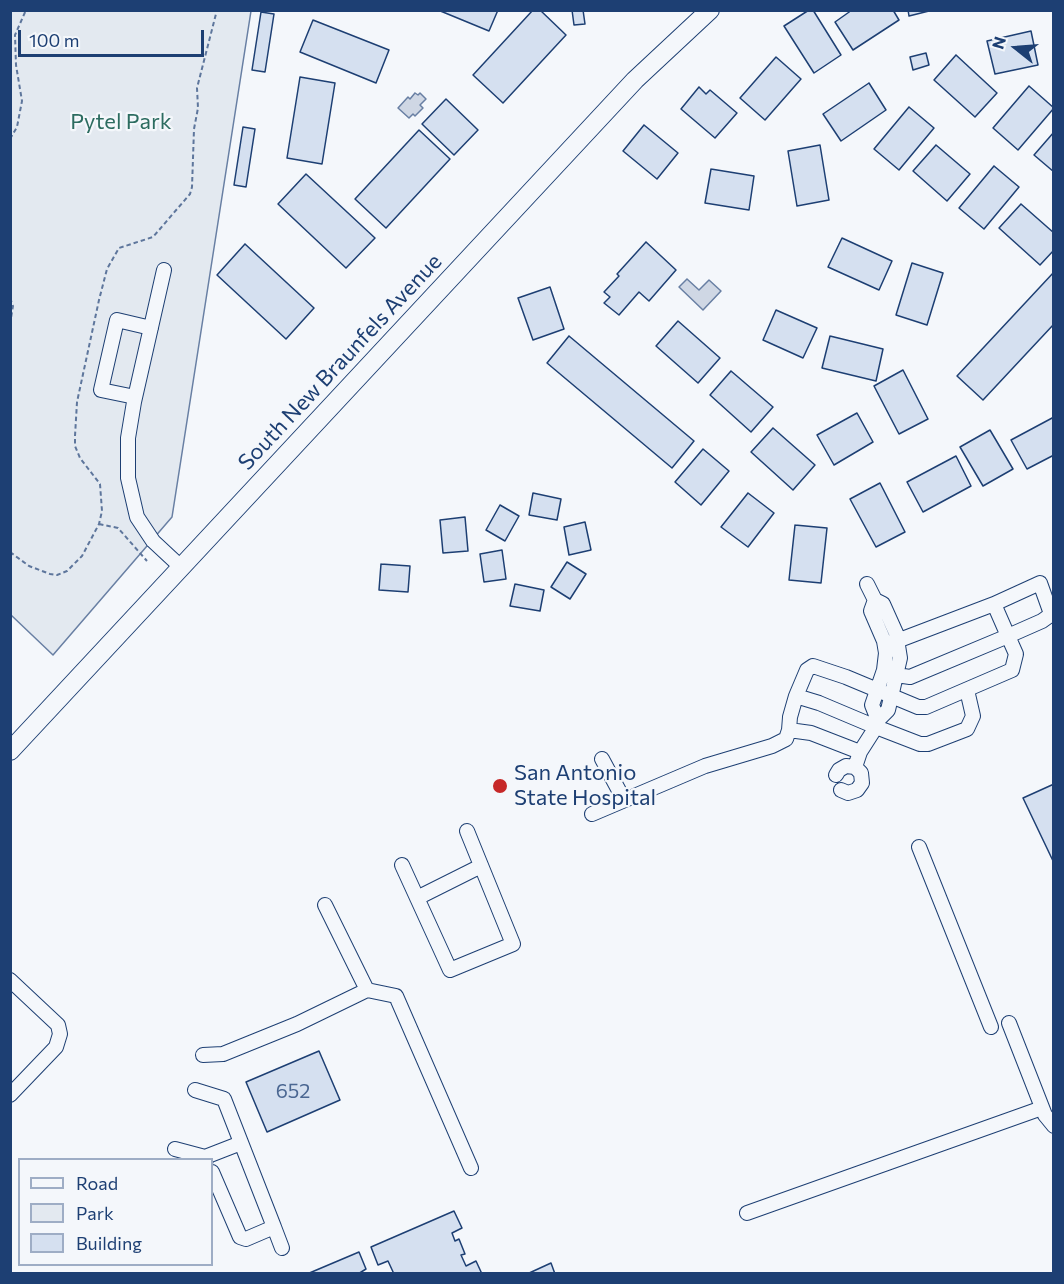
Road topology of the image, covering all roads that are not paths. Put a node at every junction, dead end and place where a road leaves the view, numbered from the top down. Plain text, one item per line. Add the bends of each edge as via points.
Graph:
1 (710, 10) edge
2 (164, 270) dead end
3 (151, 328) junction
4 (135, 397) junction
5 (182, 568) junction
6 (867, 584) dead end
7 (994, 604) junction
8 (1008, 636) junction
9 (891, 643) junction
10 (890, 675) junction
11 (878, 689) junction
12 (968, 690) junction
13 (892, 695) junction
14 (796, 696) junction
15 (877, 724) junction
16 (789, 730) junction
17 (10, 751) edge
18 (860, 752) junction
19 (602, 759) dead end
20 (855, 767) junction
21 (836, 775) dead end
22 (841, 790) dead end
23 (624, 800) junction
24 (592, 814) dead end
25 (467, 831) dead end
26 (919, 847) dead end
27 (402, 865) dead end
28 (482, 866) junction
29 (417, 898) junction
30 (326, 905) dead end
31 (10, 980) edge
32 (367, 990) junction
33 (1009, 1023) dead end
34 (991, 1027) dead end
35 (202, 1055) dead end
36 (195, 1090) dead end
37 (10, 1095) edge
38 (1042, 1108) junction
39 (1053, 1126) edge
40 (241, 1143) junction
41 (175, 1149) dead end
42 (206, 1158) edge
43 (471, 1168) dead end
44 (213, 1174) edge
45 (747, 1213) dead end
46 (274, 1227) junction
47 (282, 1248) dead end

1 - 5 main road, South New Braunfels Avenue via 635,80
2 - 3 lane
3 - 4 lane
3 - 4 lane via 117,320 101,390
4 - 5 lane via 128,438 128,478 137,517 153,542
5 - 17 main road, South New Braunfels Avenue
6 - 9 lane via 874,600 883,604
7 - 8 lane
7 - 8 lane via 1040,583 1049,616
7 - 9 lane
8 - 10 lane via 910,677
8 - 12 lane via 1016,654 1012,670
9 - 10 lane via 900,658
10 - 11 lane
10 - 13 lane
11 - 13 lane
11 - 14 lane via 813,666 807,670
11 - 15 lane via 872,705
12 - 13 lane via 926,707
12 - 15 lane via 971,723 967,729 936,742 920,744
13 - 15 lane via 888,710
14 - 15 lane
14 - 16 lane
15 - 18 lane
16 - 18 lane via 811,733
16 - 23 lane via 786,739 772,746 705,766
18 - 20 lane
19 - 23 lane
20 - 21 lane via 842,767
20 - 22 lane via 863,778 860,787 853,792
23 - 24 lane
25 - 28 lane
26 - 34 lane
27 - 29 lane
28 - 29 lane
28 - 29 lane via 513,944 450,970
30 - 32 lane
31 - 37 lane via 58,1025 60,1034 56,1047
32 - 35 lane via 223,1054
32 - 43 lane via 396,996
33 - 38 lane
36 - 40 lane via 224,1099
38 - 39 lane
38 - 45 lane
40 - 42 lane
40 - 46 lane
41 - 42 lane
44 - 46 lane via 240,1237 246,1239
46 - 47 lane

